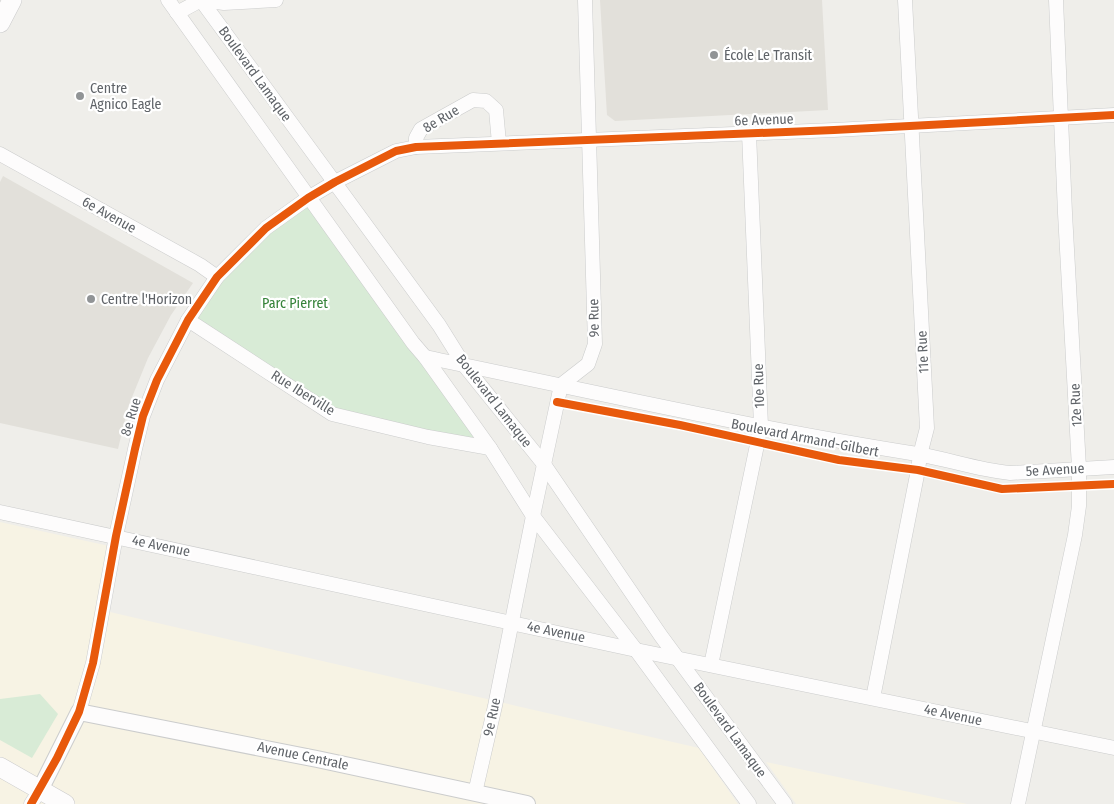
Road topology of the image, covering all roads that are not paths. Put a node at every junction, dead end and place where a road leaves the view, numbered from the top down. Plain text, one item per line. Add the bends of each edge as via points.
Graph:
1 (12, 0) edge
2 (168, 0) edge
3 (201, 0) edge
4 (276, 0) edge
5 (585, 0) edge
6 (905, 0) edge
7 (1056, 0) edge
8 (177, 13) junction
9 (0, 23) edge
10 (1114, 115) edge
11 (1061, 118) junction
12 (911, 125) junction
13 (749, 132) junction
14 (590, 139) junction
15 (499, 143) junction
16 (416, 147) junction
17 (0, 154) edge
18 (335, 182) junction
19 (308, 198) junction
20 (217, 277) junction
21 (188, 320) junction
22 (425, 357) junction
23 (464, 365) junction
24 (561, 385) junction
25 (761, 426) junction
26 (490, 448) junction
27 (920, 455) junction
28 (544, 463) junction
29 (1114, 467) edge
30 (1079, 468) junction
31 (996, 472) joint
32 (0, 512) edge
33 (533, 516) junction
34 (116, 536) junction
35 (511, 622) junction
36 (636, 650) junction
37 (678, 659) junction
38 (711, 665) junction
39 (873, 698) junction
40 (79, 712) junction
41 (1033, 731) junction
42 (1114, 748) edge
43 (0, 767) edge
44 (35, 797) edge
45 (474, 799) edge
46 (65, 804) edge
47 (527, 804) edge
48 (749, 804) edge
49 (785, 804) edge
50 (1018, 804) edge

1 - 9 main road
2 - 8 street, Boulevard Lamaque
3 - 4 street via 224,3
3 - 8 street
3 - 18 street, Boulevard Lamaque
5 - 14 street, 9e Rue
6 - 12 street, 11e Rue
7 - 11 street, 12e Rue
8 - 19 street, Boulevard Lamaque
10 - 11 street, 6e Avenue
11 - 12 street, 6e Avenue
11 - 30 street, 12e Rue
12 - 13 street, 6e Avenue
12 - 27 street, 11e Rue via 927,428
13 - 14 street, 6e Avenue
13 - 25 street, 10e Rue
14 - 15 street, 6e Avenue
14 - 24 street, 9e Rue via 595,344 588,364
15 - 16 street, 6e Avenue
15 - 16 street, 8e Rue via 496,110 486,101 473,100 421,128
16 - 18 street, 8e Rue via 396,151
17 - 20 street, 6e Avenue
18 - 19 street, 8e Rue
18 - 23 street, Boulevard Lamaque via 439,325
19 - 20 street, 8e Rue via 266,228
19 - 22 street, Boulevard Lamaque
20 - 21 street, 8e Rue
21 - 26 street, Rue Iberville via 332,414
21 - 34 street, 8e Rue via 157,380 144,416
22 - 23 street, Boulevard Armand-Gilbert
22 - 26 street, Boulevard Lamaque
23 - 24 street, Boulevard Armand-Gilbert
23 - 28 street, Boulevard Lamaque
24 - 25 street, Boulevard Armand-Gilbert
24 - 28 street, 9e Rue
25 - 27 street, Boulevard Armand-Gilbert
25 - 38 street, 10e Rue
26 - 33 street, Boulevard Lamaque
27 - 31 street, Boulevard Armand-Gilbert
27 - 39 street, 11e Rue
28 - 33 street, 9e Rue
28 - 37 street, Boulevard Lamaque
29 - 30 street, 5e Avenue
30 - 31 street, 5e Avenue
30 - 41 street, 12e Rue via 1075,535
32 - 34 street, 4e Avenue
33 - 35 street, 9e Rue
33 - 36 street, Boulevard Lamaque
34 - 35 street, 4e Avenue
34 - 40 street, 8e Rue via 93,663
35 - 36 street, 4e Avenue
35 - 45 street, 9e Rue
36 - 37 street, 4e Avenue
36 - 48 street, Boulevard Lamaque
37 - 38 street, 4e Avenue
37 - 49 street, Boulevard Lamaque
38 - 39 street, 4e Avenue
39 - 41 street, 4e Avenue
40 - 44 street, 8e Rue
40 - 45 street, Avenue Centrale via 317,759
41 - 42 street, 4e Avenue
41 - 50 street, 12e Rue
43 - 44 main road
44 - 46 main road
45 - 47 street, Avenue Centrale

